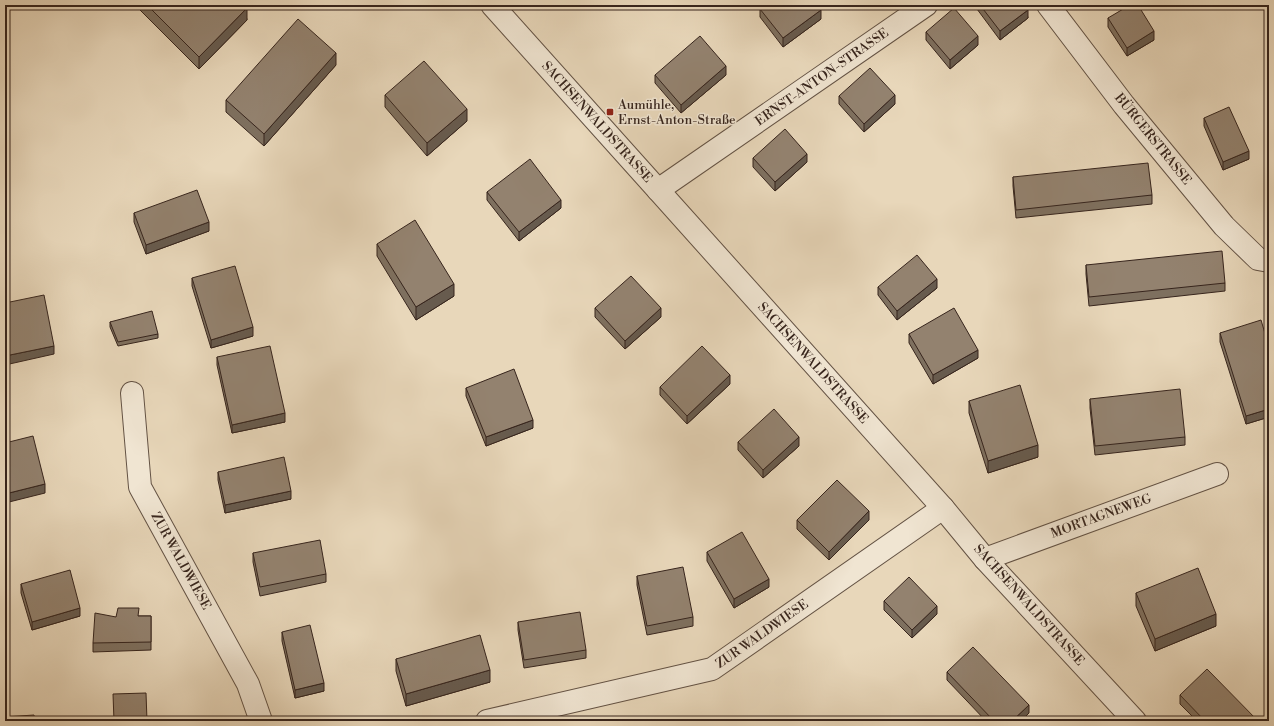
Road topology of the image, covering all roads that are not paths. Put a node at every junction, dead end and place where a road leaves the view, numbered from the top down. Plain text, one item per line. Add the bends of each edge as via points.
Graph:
1 (492, 5) edge
2 (926, 5) edge
3 (1048, 5) edge
4 (658, 190) junction
5 (1269, 261) edge
6 (132, 393) dead end
7 (1217, 474) dead end
8 (942, 508) junction
9 (985, 559) junction
10 (261, 721) edge
11 (487, 721) edge
12 (1135, 721) edge

1 - 4 street, SACHSENWALDSTRASSE
2 - 4 street, ERNST-ANTON-STRASSE
3 - 5 street, BÜRGERSTRASSE via 1124,105 1224,226 1258,259
4 - 8 street, SACHSENWALDSTRASSE
6 - 10 street, ZUR WALDWIESE via 140,488 248,684
7 - 9 street, MORTAGNEWEG
8 - 9 street, SACHSENWALDSTRASSE
8 - 11 street, ZUR WALDWIESE via 712,669
9 - 12 street, SACHSENWALDSTRASSE

